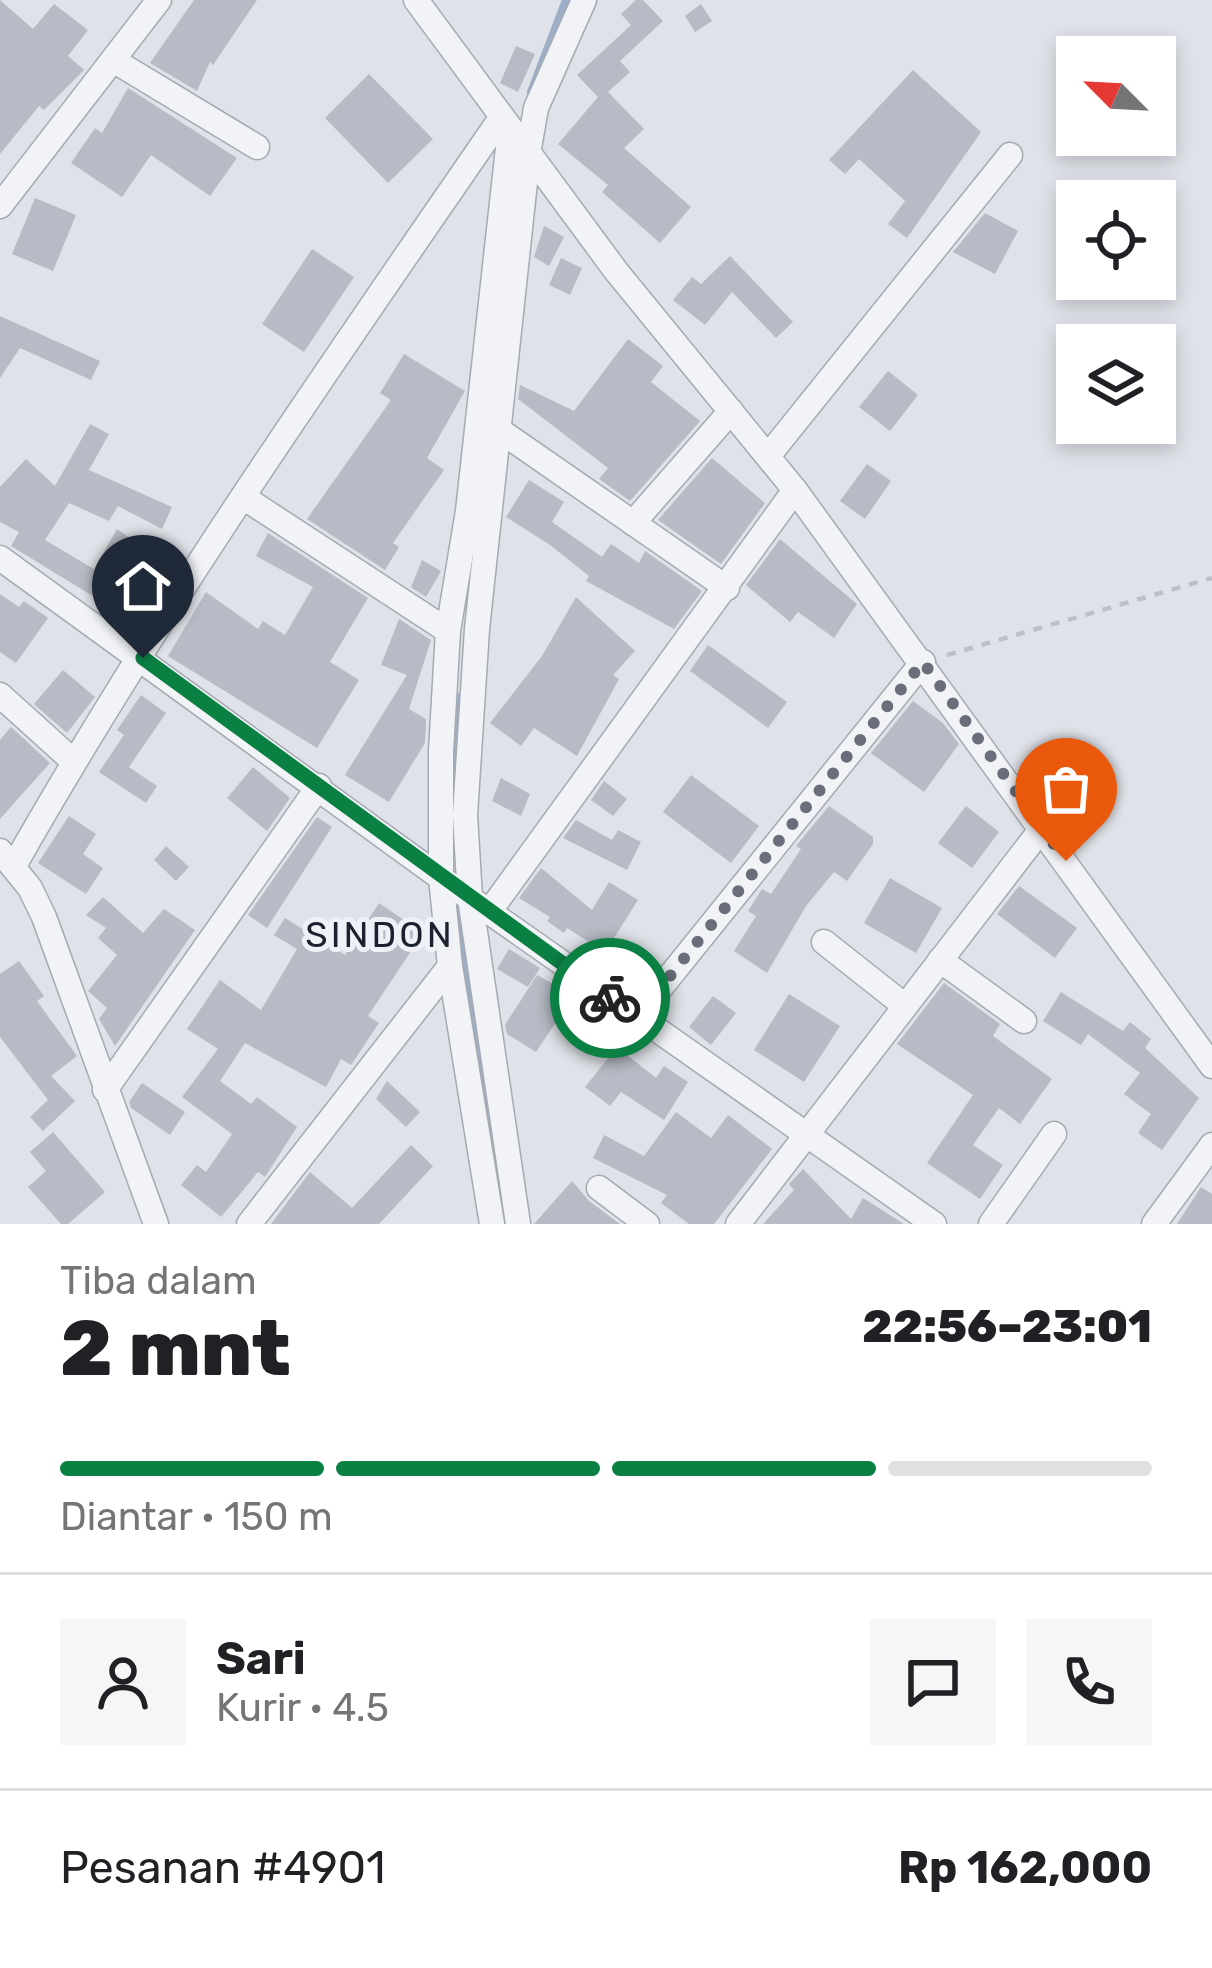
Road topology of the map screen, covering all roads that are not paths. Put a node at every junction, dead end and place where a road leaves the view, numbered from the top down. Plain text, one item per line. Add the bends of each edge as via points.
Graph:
1 (159, 0) edge
2 (416, 0) edge
3 (584, 0) edge
4 (113, 60) junction
5 (516, 138) junction
6 (257, 147) dead end
7 (1010, 154) dead end
8 (0, 206) edge
9 (731, 411) junction
10 (499, 430) junction
11 (768, 456) junction
12 (795, 490) junction
13 (243, 497) junction
14 (633, 523) junction
15 (0, 558) edge
16 (727, 588) junction
17 (448, 631) junction
18 (143, 658) junction
19 (923, 662) junction
20 (0, 695) edge
21 (73, 761) junction
22 (319, 786) junction
23 (1042, 826) junction
24 (7, 858) edge
25 (462, 893) junction
26 (824, 942) dead end
27 (940, 960) junction
28 (450, 966) junction
29 (905, 1006) junction
30 (637, 1017) junction
31 (1024, 1021) dead end
32 (1212, 1066) edge
33 (105, 1090) junction
34 (1054, 1134) dead end
35 (806, 1137) junction
36 (1212, 1145) edge
37 (599, 1188) dead end
38 (156, 1224) edge
39 (249, 1224) edge
40 (492, 1224) edge
41 (518, 1224) edge
42 (647, 1224) edge
43 (738, 1224) edge
44 (934, 1224) edge
45 (991, 1224) edge
46 (1154, 1224) edge

1 - 4 street
2 - 5 street
3 - 5 street
4 - 6 street
4 - 8 street
5 - 9 street
5 - 10 street
5 - 13 street
5 - 17 street
7 - 11 street
9 - 11 street
9 - 14 street
10 - 14 street
10 - 25 street via 466,736
11 - 12 street
12 - 16 street
12 - 19 street
13 - 17 street
13 - 18 street
14 - 16 street
15 - 18 street
16 - 25 street
17 - 25 street
18 - 21 street
18 - 22 street
19 - 23 street
19 - 30 street
20 - 21 street
21 - 24 street
22 - 25 street
22 - 33 street
23 - 27 street
23 - 32 street
24 - 33 street via 44,917
25 - 28 street
25 - 30 street
25 - 41 street
26 - 29 street
27 - 29 street
27 - 31 street
28 - 39 street
28 - 40 street
29 - 35 street
30 - 35 street
33 - 38 street
34 - 45 street
35 - 43 street
35 - 44 street
36 - 46 street
37 - 42 street

